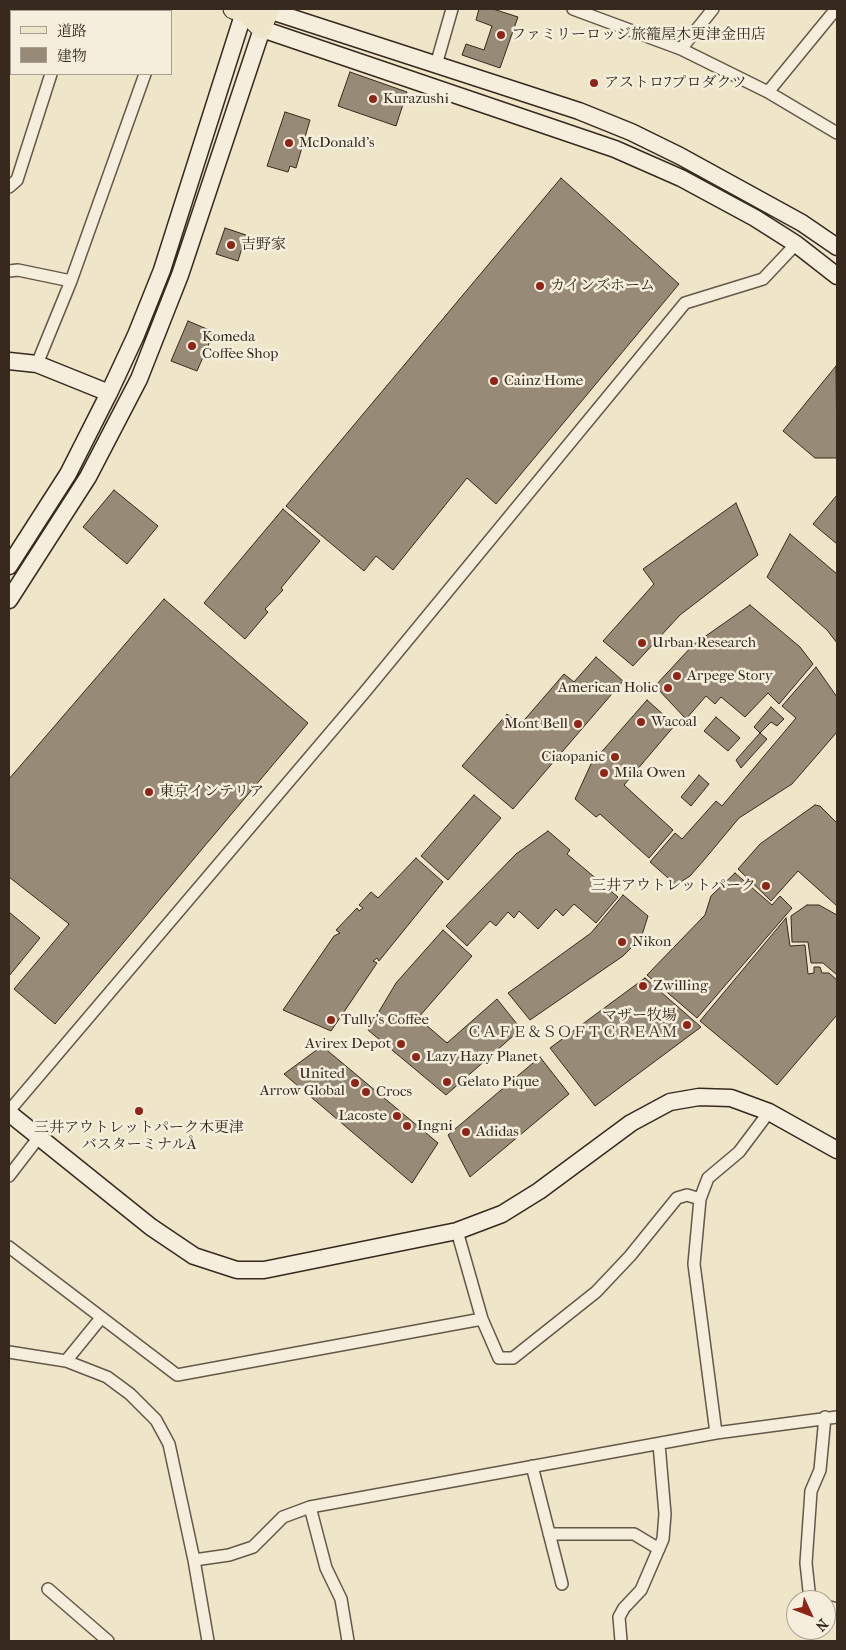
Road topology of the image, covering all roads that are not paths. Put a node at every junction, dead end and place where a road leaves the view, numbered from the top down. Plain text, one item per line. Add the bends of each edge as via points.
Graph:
1 (268, 9) edge
2 (452, 9) edge
3 (573, 9) edge
4 (713, 9) edge
5 (836, 9) edge
6 (241, 10) edge
7 (586, 11) edge
8 (262, 29) junction
9 (681, 50) junction
10 (436, 65) junction
11 (51, 75) edge
12 (145, 75) edge
13 (768, 92) junction
14 (837, 133) edge
15 (9, 187) edge
16 (796, 244) junction
17 (837, 248) edge
18 (9, 271) edge
19 (837, 276) edge
20 (71, 281) junction
21 (9, 361) edge
22 (37, 364) junction
23 (109, 393) junction
24 (9, 566) edge
25 (9, 600) edge
26 (9, 1112) edge
27 (769, 1112) junction
28 (39, 1137) junction
29 (837, 1150) edge
30 (9, 1176) edge
31 (700, 1199) junction
32 (457, 1231) junction
33 (9, 1246) edge
34 (101, 1318) junction
35 (482, 1319) junction
36 (9, 1352) edge
37 (66, 1361) junction
38 (837, 1417) edge
39 (825, 1418) junction
40 (716, 1432) junction
41 (659, 1444) junction
42 (532, 1466) junction
43 (310, 1507) junction
44 (549, 1534) junction
45 (659, 1549) junction
46 (194, 1560) junction
47 (562, 1584) dead end
48 (48, 1589) dead end
49 (809, 1590) edge
50 (108, 1641) edge
51 (208, 1641) edge
52 (348, 1641) edge
53 (621, 1641) edge

1 - 6 street
1 - 8 main road
1 - 10 street
2 - 10 street
3 - 7 street
4 - 9 street
5 - 13 street
6 - 8 main road
6 - 23 street via 162,270
7 - 9 street
8 - 16 street via 615,149 681,178
8 - 25 street via 180,276 139,380 88,477
9 - 13 street
10 - 17 street via 579,111 631,132 753,195
11 - 15 street via 17,180
12 - 20 street
13 - 14 street
16 - 19 street
16 - 26 street via 763,278 686,303 358,700
18 - 20 street
20 - 22 street
21 - 22 street
22 - 23 street
23 - 24 street via 68,474
26 - 28 street
27 - 29 street
27 - 31 street via 739,1152 708,1178
27 - 32 street via 731,1098 699,1097 670,1102 631,1122 502,1214
28 - 30 street
28 - 32 street via 151,1227 194,1256 237,1270 264,1270
31 - 35 street via 687,1195 677,1198 596,1292 513,1358 499,1358
31 - 40 street via 694,1264
32 - 35 street
33 - 34 street
34 - 35 street via 177,1375
34 - 37 street
36 - 37 street
37 - 46 street via 107,1377 156,1420 169,1444
38 - 39 street
39 - 40 street
39 - 49 street via 820,1470 811,1491 806,1563
40 - 41 street
41 - 42 street
41 - 45 street via 665,1514
42 - 43 street
42 - 44 street
43 - 46 street via 283,1517 253,1547
43 - 52 street via 326,1568 341,1600
44 - 45 street via 634,1534
44 - 47 street
45 - 53 street via 640,1590 618,1618
46 - 51 street
48 - 50 street

